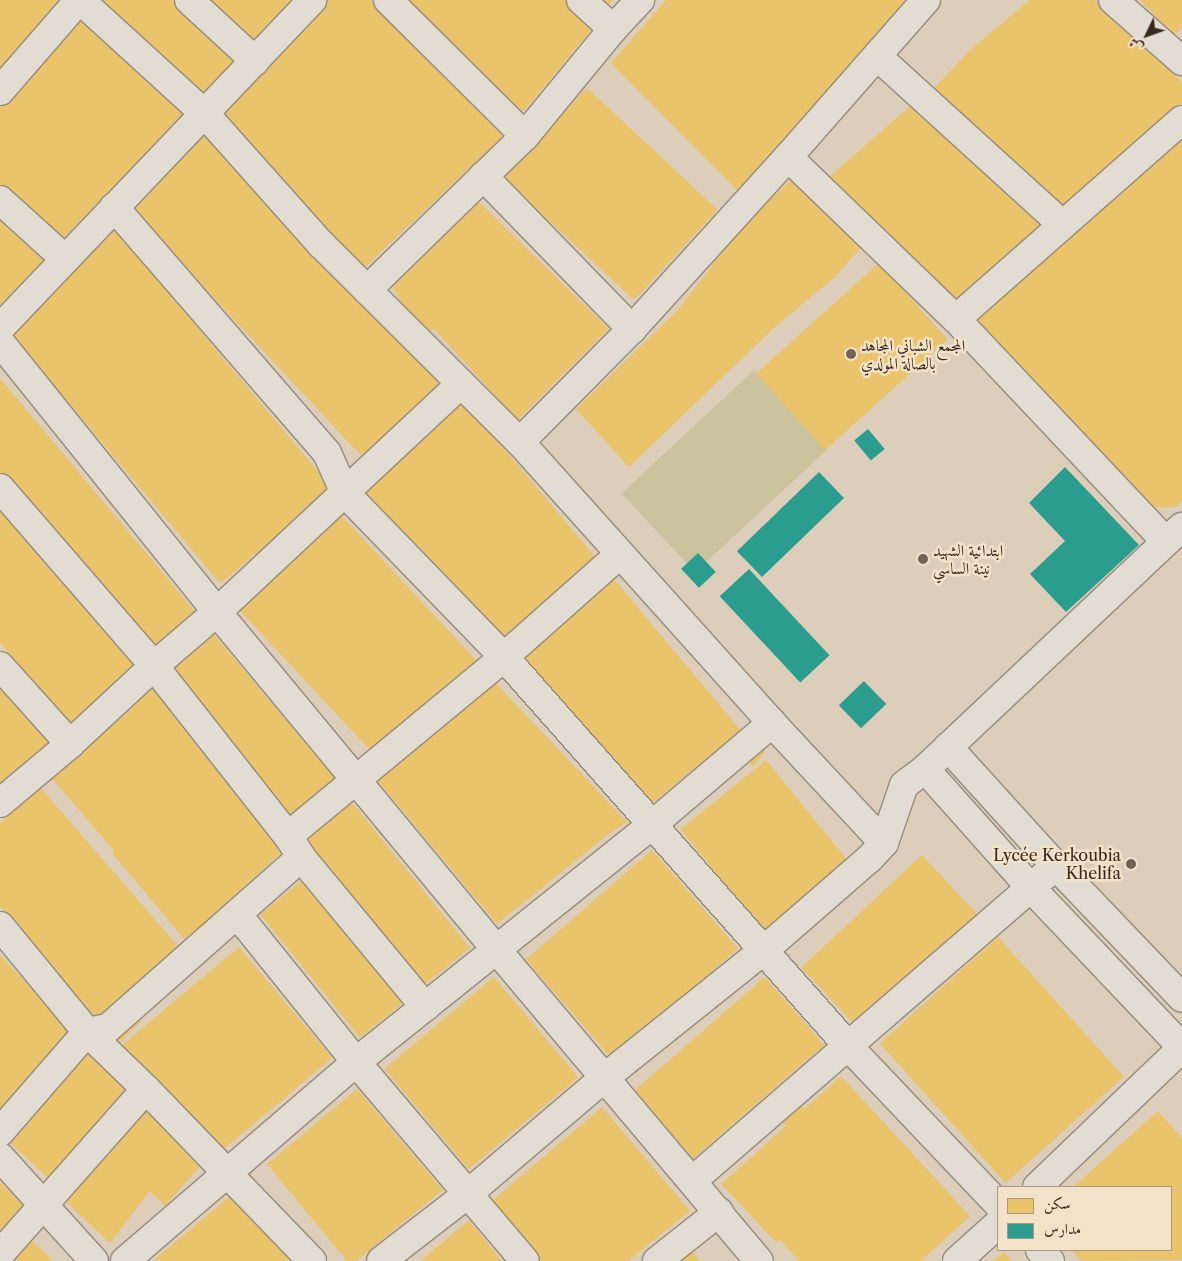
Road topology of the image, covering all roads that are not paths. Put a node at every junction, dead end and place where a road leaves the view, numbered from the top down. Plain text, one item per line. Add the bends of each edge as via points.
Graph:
1 (79, 0) edge
2 (189, 0) edge
3 (312, 0) edge
4 (388, 0) edge
5 (581, 0) edge
6 (640, 0) edge
7 (926, 0) edge
8 (1113, 0) edge
9 (612, 29) junction
10 (1178, 51) edge
11 (877, 56) junction
12 (255, 61) junction
13 (0, 91) edge
14 (205, 114) junction
15 (1182, 120) edge
16 (525, 136) junction
17 (788, 157) junction
18 (483, 176) junction
19 (0, 200) edge
20 (114, 207) junction
21 (1063, 225) junction
22 (65, 259) junction
23 (367, 290) junction
24 (956, 319) junction
25 (0, 328) edge
26 (632, 329) junction
27 (0, 342) edge
28 (461, 384) junction
29 (520, 442) junction
30 (0, 488) edge
31 (345, 493) junction
32 (1174, 535) edge
33 (620, 554) junction
34 (217, 612) junction
35 (504, 657) junction
36 (0, 666) edge
37 (154, 666) junction
38 (772, 723) junction
39 (70, 744) junction
40 (948, 747) junction
41 (925, 769) junction
42 (355, 778) junction
43 (0, 804) edge
44 (653, 824) junction
45 (884, 843) junction
46 (294, 846) junction
47 (1056, 866) junction
48 (1031, 888) junction
49 (238, 914) junction
50 (0, 926) edge
51 (496, 949) junction
52 (764, 950) junction
53 (1182, 998) edge
54 (425, 1008) junction
55 (87, 1032) junction
56 (849, 1047) junction
57 (1182, 1048) edge
58 (356, 1062) junction
59 (604, 1078) junction
60 (146, 1089) junction
61 (0, 1132) edge
62 (0, 1157) edge
63 (225, 1172) junction
64 (692, 1181) junction
65 (1038, 1186) edge
66 (469, 1193) junction
67 (997, 1203) edge
68 (43, 1208) junction
69 (719, 1212) junction
70 (997, 1225) edge
71 (1041, 1251) edge
72 (0, 1254) edge
73 (94, 1261) edge
74 (125, 1261) edge
75 (312, 1261) edge
76 (381, 1261) edge
77 (525, 1261) edge
78 (657, 1261) edge
79 (759, 1261) edge
80 (957, 1261) edge
81 (1050, 1261) edge

1 - 13 street
1 - 14 street
2 - 12 street
3 - 12 street
4 - 16 street
5 - 9 street
6 - 9 street
7 - 11 street
8 - 10 street
9 - 16 street
11 - 17 street
11 - 21 street
12 - 14 street
14 - 20 street
14 - 23 street via 321,244
15 - 21 street
16 - 18 street
17 - 24 street
17 - 26 street
18 - 23 street
18 - 26 street
19 - 22 street
20 - 22 street
20 - 31 street via 326,453
21 - 24 street
22 - 25 street
23 - 28 street
24 - 32 street
26 - 29 street
27 - 34 street
28 - 29 street
28 - 31 street
29 - 33 street
30 - 37 street
31 - 34 street
31 - 35 street
32 - 40 street
33 - 35 street
33 - 38 street
34 - 37 street
34 - 42 street
35 - 42 street
35 - 44 street
36 - 39 street
37 - 39 street
37 - 46 street
38 - 44 street
38 - 45 street
39 - 43 street
40 - 41 street
40 - 47 street
41 - 45 street via 904,785
41 - 48 street
42 - 46 street
42 - 51 street
44 - 51 street
44 - 52 street
45 - 52 street
46 - 49 street
46 - 54 street
47 - 48 street
47 - 53 street
48 - 56 street
48 - 57 street
49 - 55 street via 108,1028
49 - 58 street
50 - 55 street
51 - 54 street
51 - 59 street
52 - 56 street
52 - 59 street
54 - 58 street
55 - 60 street
55 - 61 street
56 - 64 street
56 - 67 street
57 - 65 street
58 - 63 street
58 - 66 street
59 - 64 street
59 - 66 street
60 - 63 street
60 - 68 street
62 - 68 street
63 - 74 street
63 - 75 street
64 - 69 street
66 - 76 street
66 - 77 street
68 - 72 street
68 - 73 street
69 - 78 street
69 - 79 street
70 - 80 street
71 - 81 street

